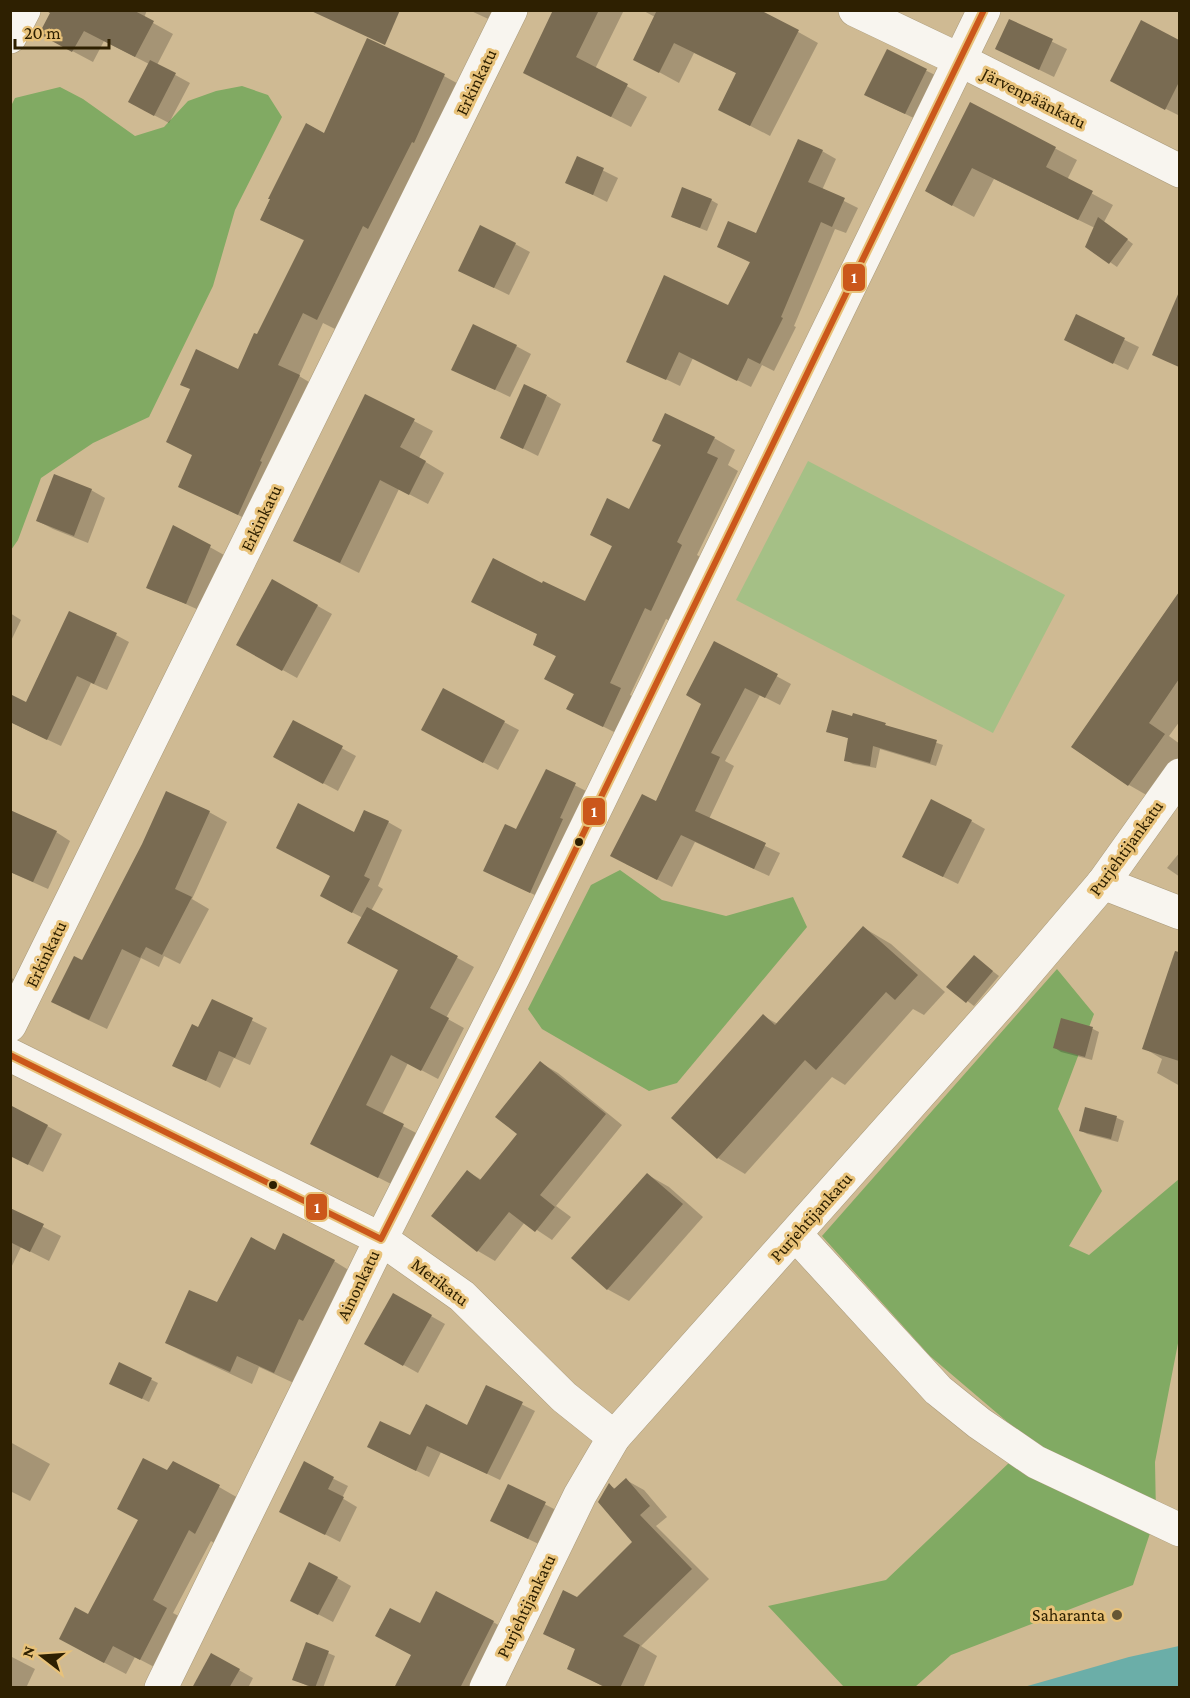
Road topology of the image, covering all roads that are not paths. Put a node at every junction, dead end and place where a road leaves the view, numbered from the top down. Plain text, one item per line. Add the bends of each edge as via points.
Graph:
1 (24, 10) edge
2 (511, 10) edge
3 (855, 10) edge
4 (984, 10) edge
5 (10, 37) edge
6 (960, 60) junction
7 (1179, 171) edge
8 (1179, 775) edge
9 (1103, 883) junction
10 (1179, 913) edge
11 (10, 1025) edge
12 (10, 1055) edge
13 (796, 1235) junction
14 (381, 1239) junction
15 (614, 1437) junction
16 (1179, 1530) edge
17 (161, 1688) edge
18 (486, 1688) edge

1 - 5 street
2 - 11 street, Erkinkatu
3 - 6 street, Järvenpäänkatu
4 - 6 street, Ainonkatu
6 - 7 street, Järvenpäänkatu
6 - 14 street, Ainonkatu via 514,976
8 - 9 street, Purjehtijankatu
9 - 10 street
9 - 13 street, Purjehtijankatu
12 - 14 street, Merikatu
13 - 15 street, Purjehtijankatu
13 - 16 street via 938,1390 980,1423 1036,1462
14 - 15 street, Merikatu via 462,1296 564,1397
14 - 17 street, Ainonkatu
15 - 18 street, Purjehtijankatu via 580,1495

